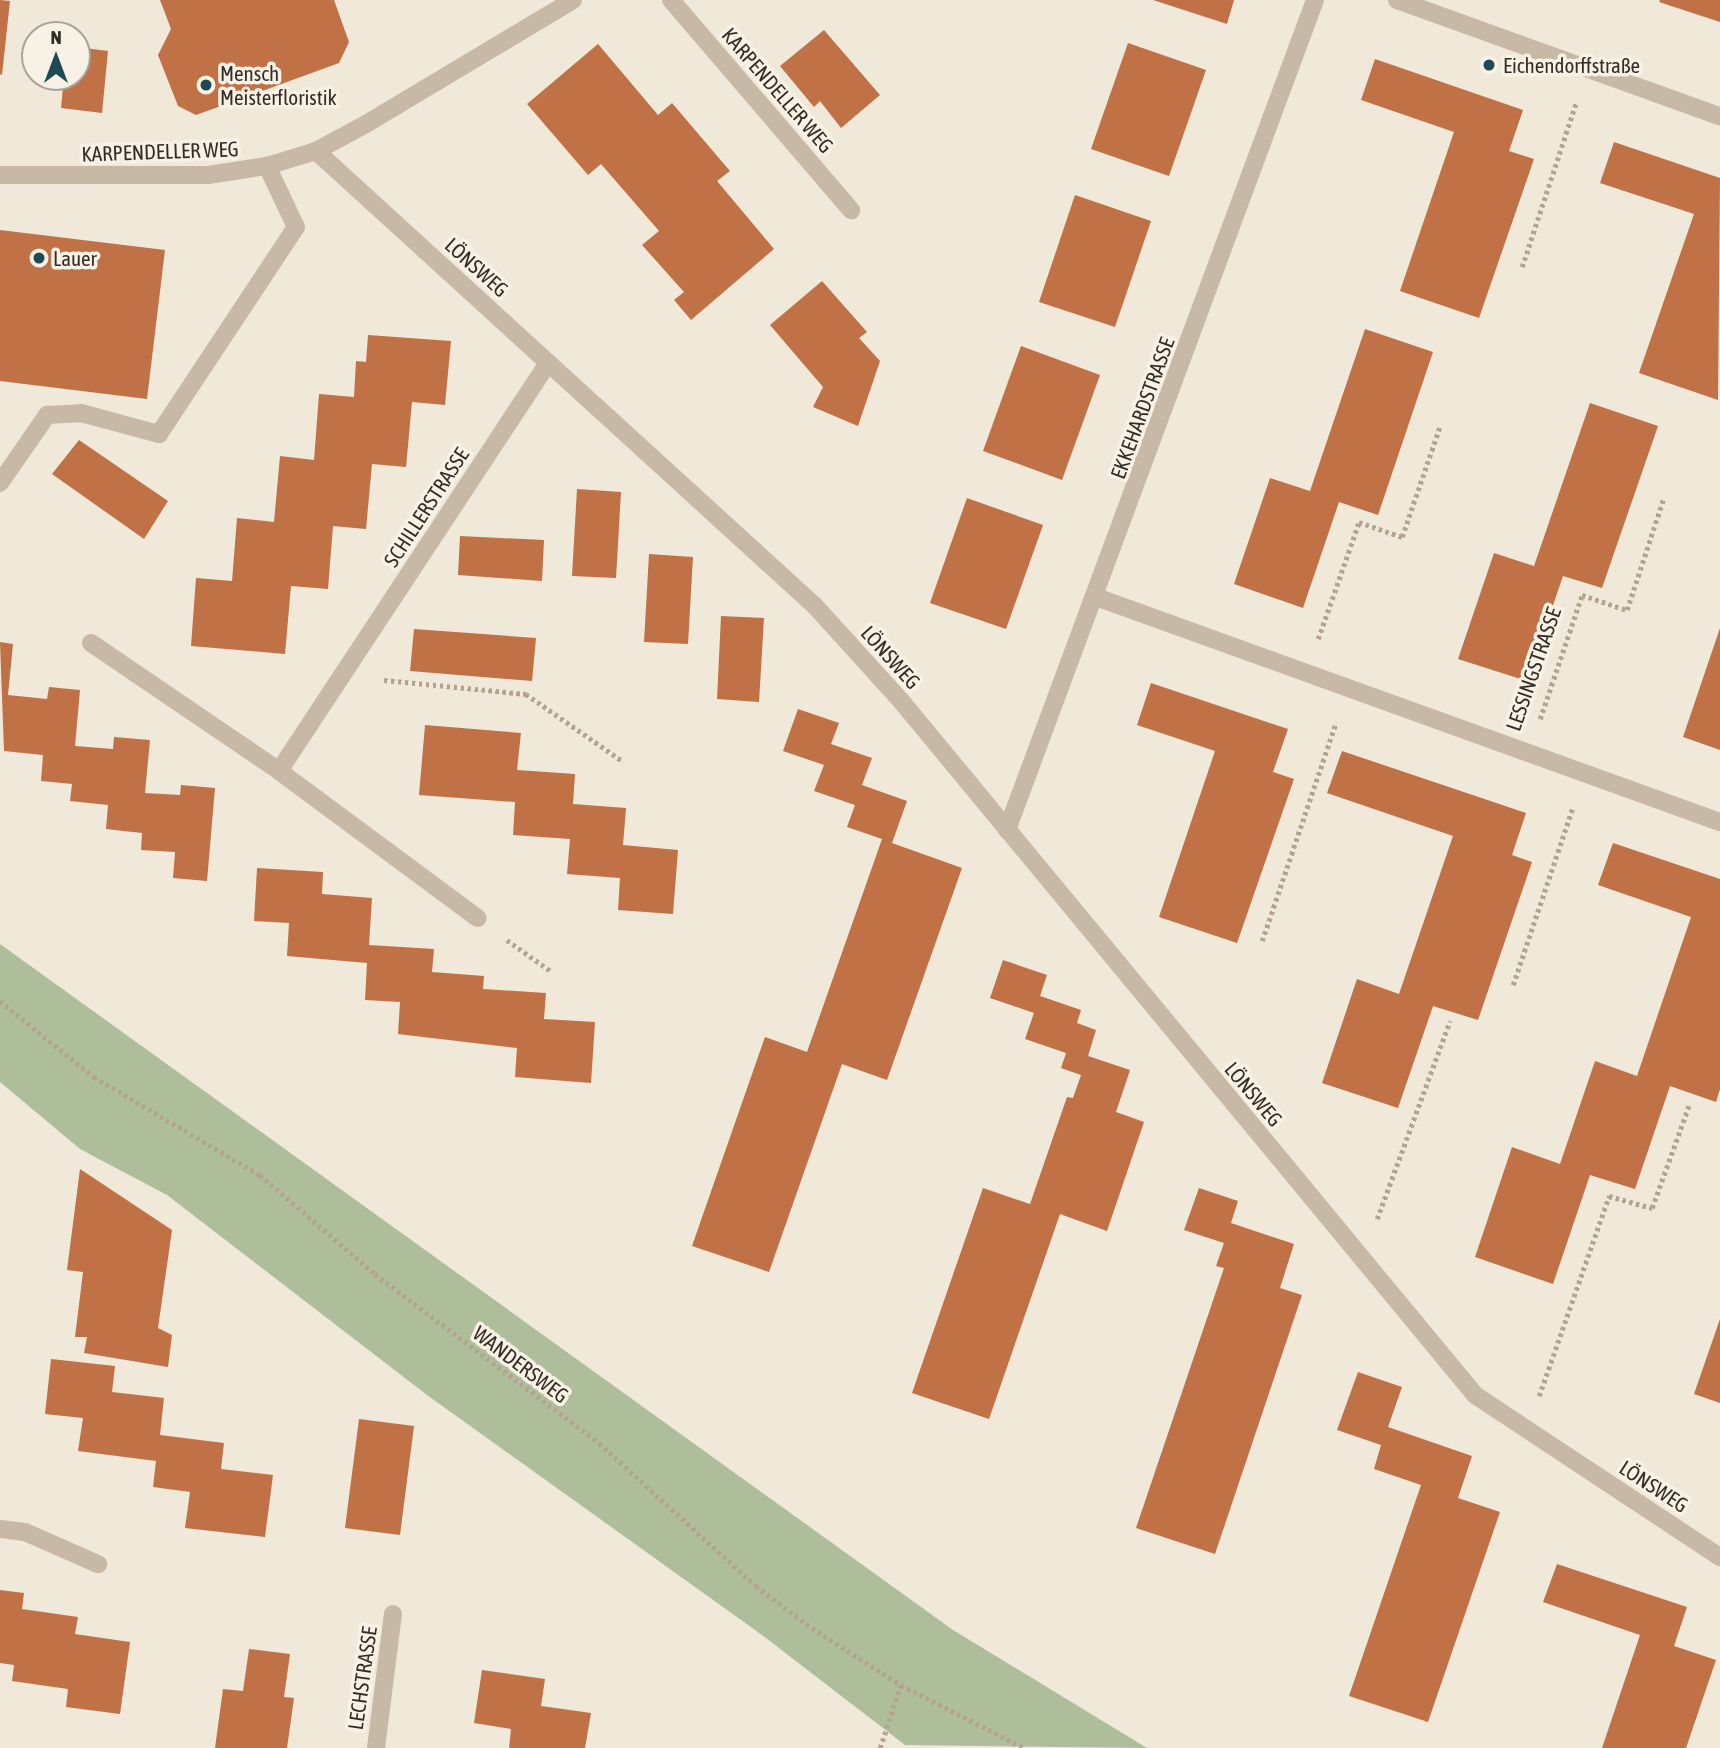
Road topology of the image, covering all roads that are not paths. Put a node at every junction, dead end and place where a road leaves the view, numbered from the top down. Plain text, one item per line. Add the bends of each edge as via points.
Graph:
1 (573, 0) edge
2 (671, 0) edge
3 (1315, 0) edge
4 (1397, 0) edge
5 (1720, 116) edge
6 (316, 151) junction
7 (267, 166) junction
8 (0, 175) edge
9 (851, 210) dead end
10 (548, 363) junction
11 (0, 483) edge
12 (1096, 597) junction
13 (91, 643) dead end
14 (279, 771) junction
15 (1720, 822) edge
16 (1007, 830) junction
17 (478, 918) road end
18 (0, 1529) edge
19 (1720, 1557) edge
20 (98, 1564) dead end
21 (393, 1614) dead end
22 (376, 1748) edge

1 - 6 street, KARPENDELLER WEG
2 - 9 street, KARPENDELLER WEG
3 - 12 street, EKKEHARDSTRASSE
4 - 5 street
6 - 7 street, KARPENDELLER WEG
6 - 10 street, LÖNSWEG
7 - 8 street, KARPENDELLER WEG via 208,175
7 - 11 street via 296,227 159,434 82,413 47,415
10 - 14 street, SCHILLERSTRASSE
10 - 16 street, LÖNSWEG via 816,606
12 - 15 street, LESSINGSTRASSE
12 - 16 street, EKKEHARDSTRASSE
13 - 14 street
14 - 17 street
16 - 19 street, LÖNSWEG via 1475,1395
18 - 20 street via 25,1532
21 - 22 street, LECHSTRASSE

